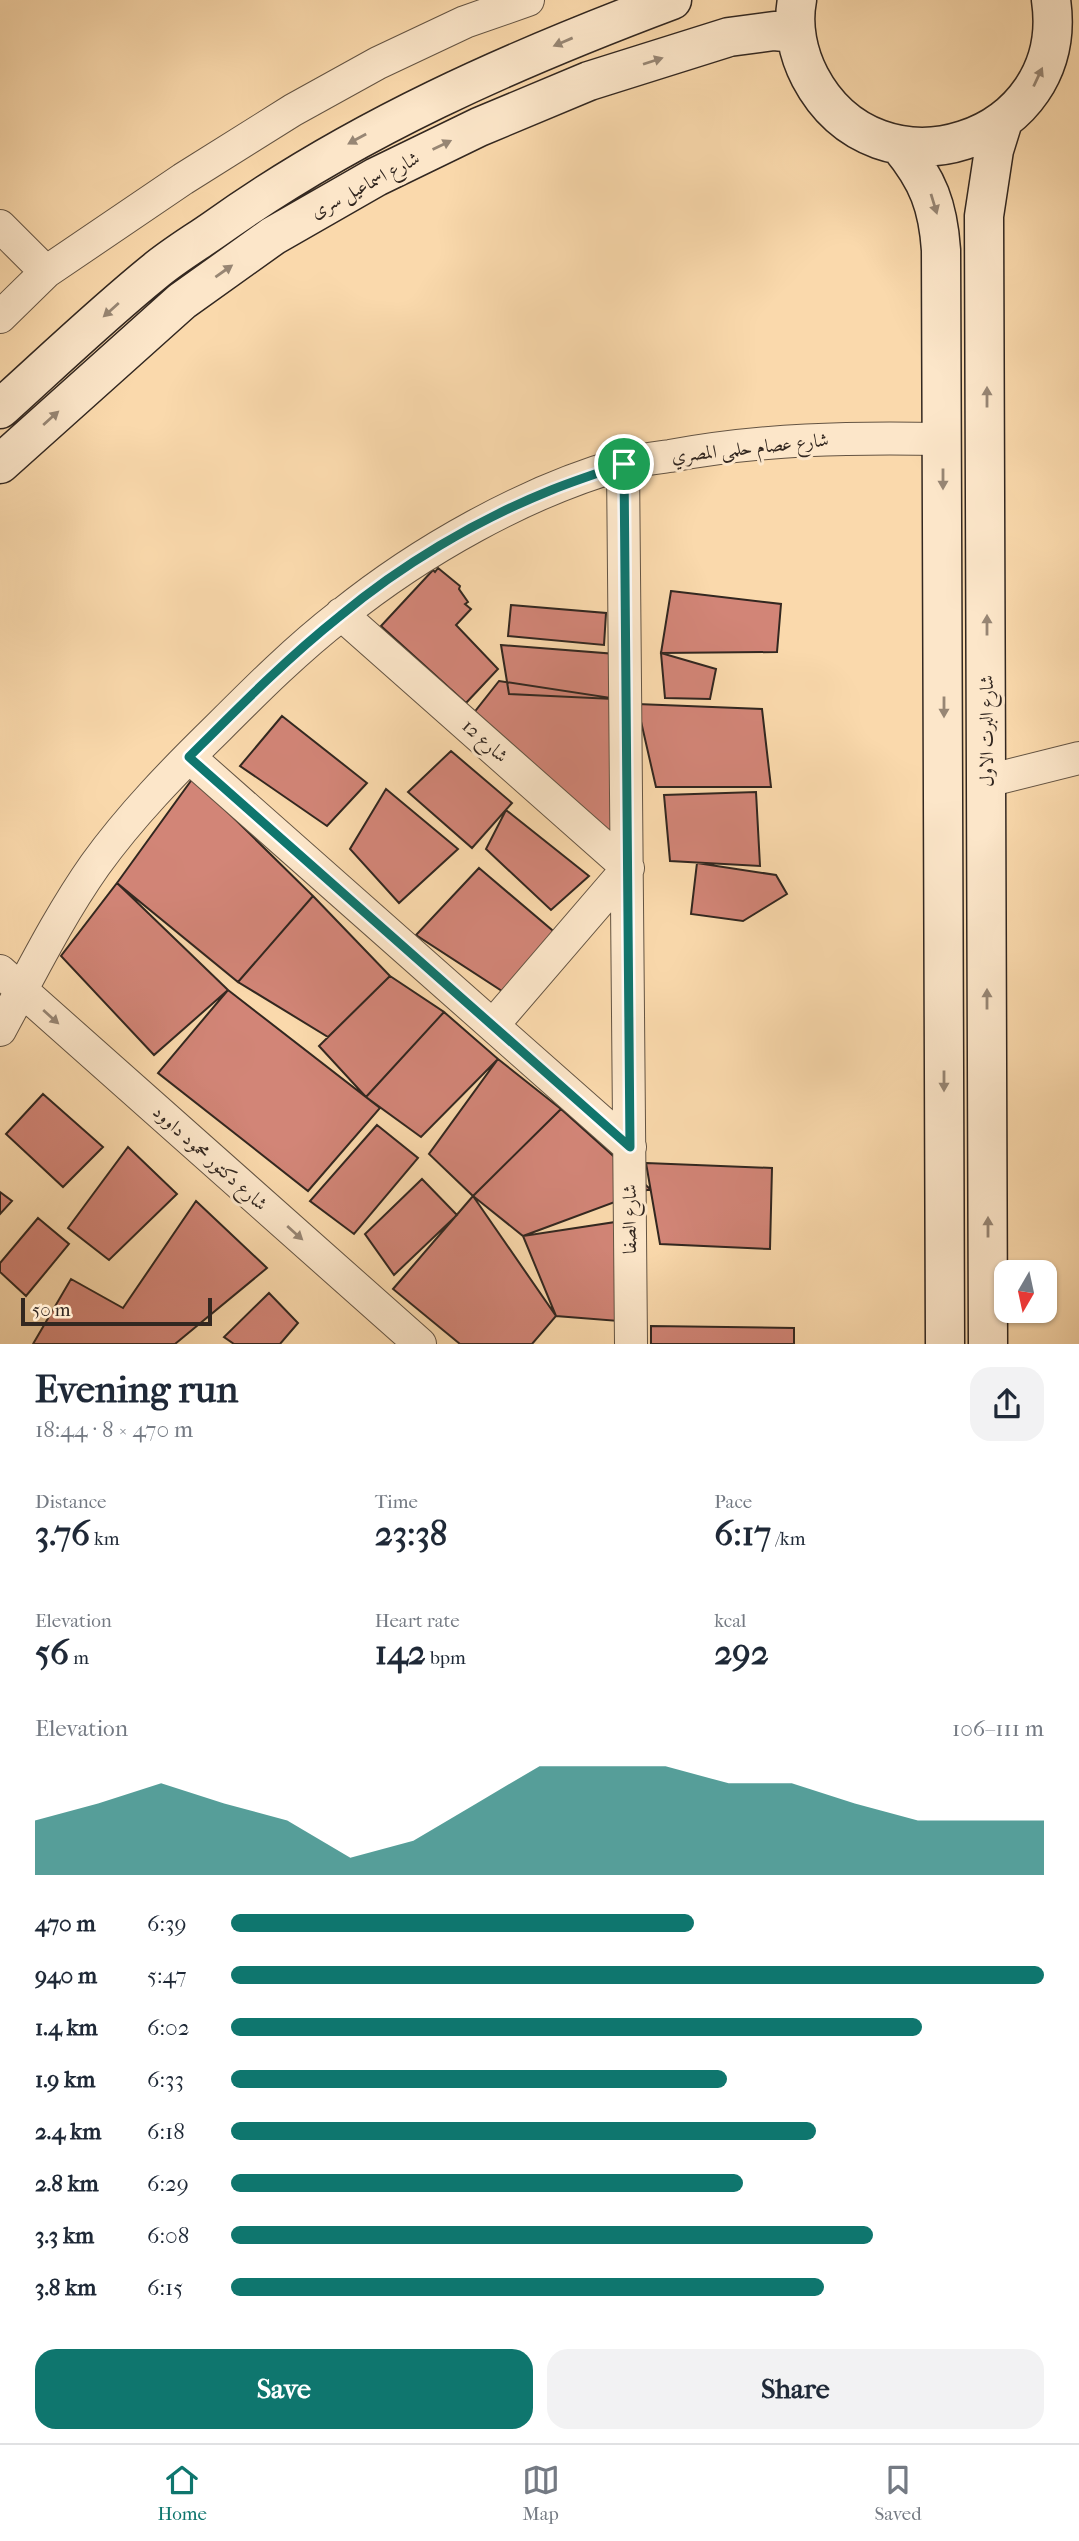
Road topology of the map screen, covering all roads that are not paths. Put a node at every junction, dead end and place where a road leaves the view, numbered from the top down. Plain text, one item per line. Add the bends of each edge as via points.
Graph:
1 (528, 0) edge
2 (672, 0) edge
3 (1055, 5) edge
4 (796, 16) edge
5 (1003, 121) junction
6 (900, 145) junction
7 (0, 226) edge
8 (155, 271) junction
9 (46, 272) junction
10 (182, 301) junction
11 (0, 317) edge
12 (0, 409) edge
13 (943, 439) junction
14 (0, 464) edge
15 (624, 464) junction
16 (341, 614) junction
17 (944, 664) junction
18 (987, 664) junction
19 (189, 757) junction
20 (1079, 758) edge
21 (987, 781) junction
22 (628, 868) junction
23 (11, 981) edge
24 (492, 1025) junction
25 (0, 1030) edge
26 (630, 1147) junction
27 (420, 1344) edge
28 (631, 1344) edge
29 (945, 1344) edge
30 (988, 1344) edge

1 - 9 street via 465,22 305,103
2 -> 8 main road via 464,85 356,139 253,201
5 -> 3 main road via 1037,79 1048,54
4 - 6 main road via 803,65 818,93 850,123
10 -> 4 main road, شارع اسماعيل سرى via 274,236 376,177 479,127 589,81
5 - 6 main road via 954,144
18 -> 5 main road, شارع البرت الاول via 984,216
6 -> 13 main road via 918,168 939,221
7 - 9 street
8 - 10 main road
8 -> 12 main road
9 - 11 street
14 -> 10 main road, شارع اسماعيل سرى
13 - 15 street, شارع عصام حلمى المصري via 784,441
13 -> 17 main road
15 - 16 street, شارع عصام حلمى المصري via 547,492 477,526
15 - 22 street, شارع الصفا
16 - 19 street, شارع عصام حلمى المصري
16 - 22 street, شارع 12
17 - 18 main road
17 -> 29 main road
18 - 21 main road, شارع البرت الاول
19 - 23 street, شارع عصام حلمى المصري via 138,809
19 - 24 street
20 - 21 street
30 -> 21 main road, شارع البرت الاول
22 - 24 street
22 - 26 street, شارع الصفا
23 - 25 street, شارع عصام حلمى المصري
23 -> 27 street, شارع دكتور محمود داوود
24 - 26 street
26 - 28 street, شارع الصفا

